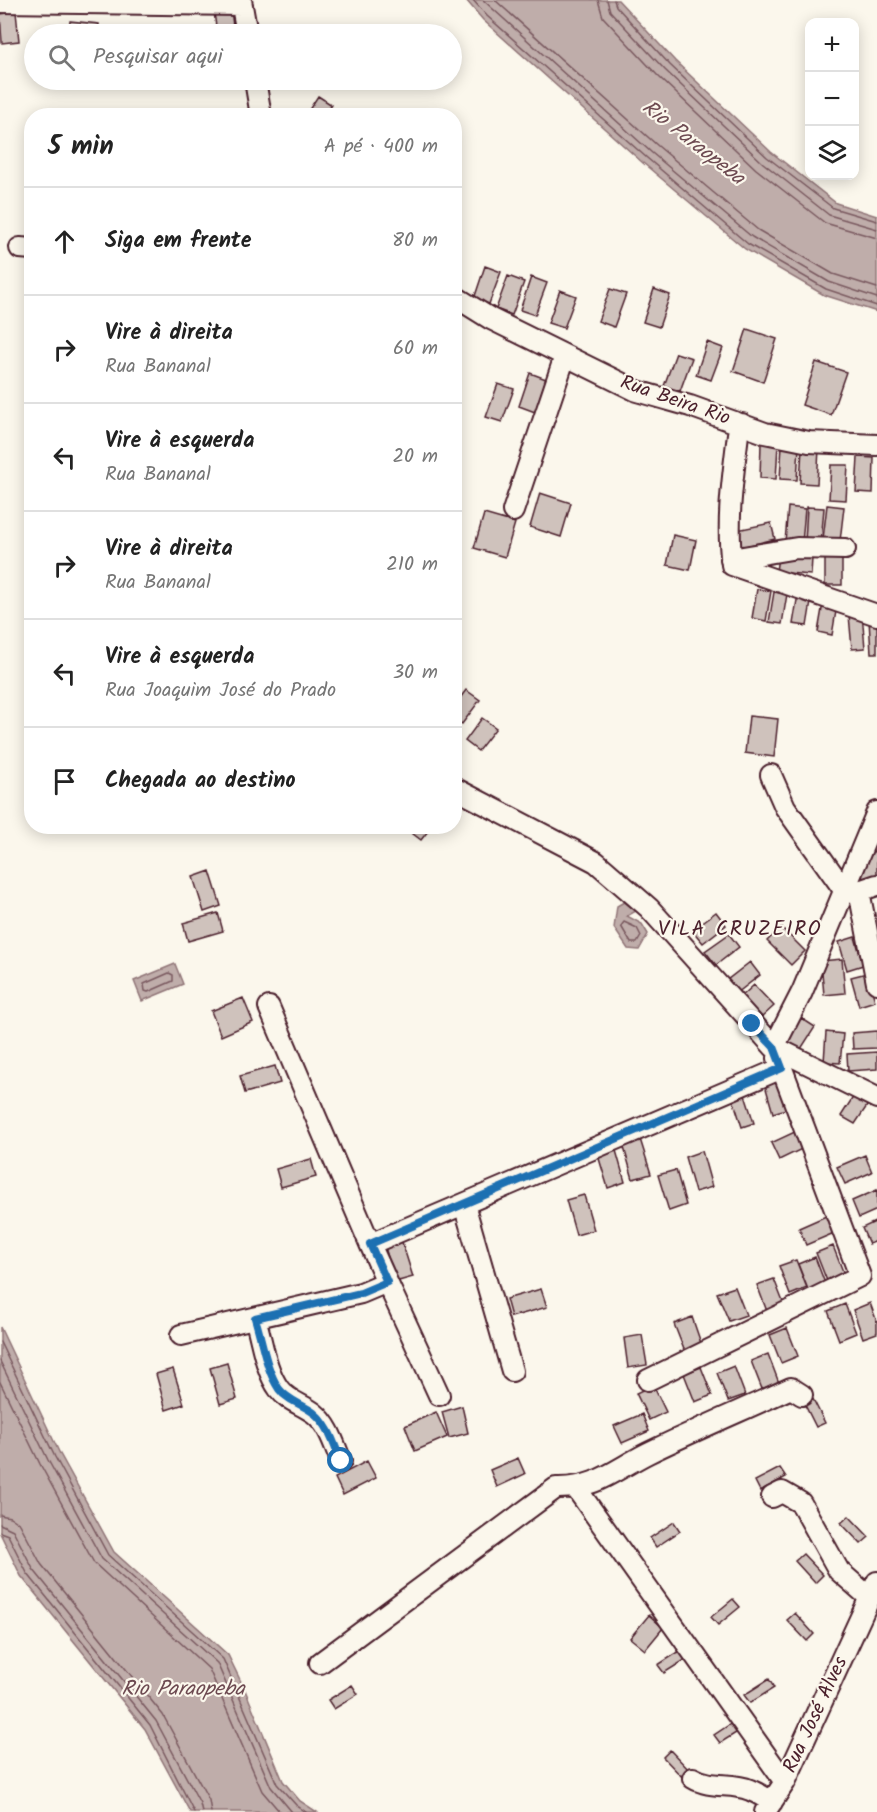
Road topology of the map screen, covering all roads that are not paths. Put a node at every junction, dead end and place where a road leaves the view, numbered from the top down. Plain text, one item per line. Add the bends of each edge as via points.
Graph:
1 (4, 1) edge
2 (241, 3) edge
3 (245, 24) edge
4 (257, 90) edge
5 (260, 108) edge
6 (462, 303) edge
7 (565, 356) junction
8 (742, 424) junction
9 (877, 445) edge
10 (513, 511) dead end
11 (845, 549) dead end
12 (731, 559) junction
13 (877, 615) edge
14 (771, 775) dead end
15 (462, 792) edge
16 (877, 812) edge
17 (857, 886) edge
18 (877, 983) edge
19 (269, 1007) dead end
20 (774, 1047) junction
21 (782, 1068) junction
22 (877, 1098) edge
23 (464, 1204) junction
24 (370, 1244) junction
25 (387, 1282) junction
26 (255, 1318) junction
27 (181, 1335) dead end
28 (512, 1371) dead end
29 (648, 1380) dead end
30 (439, 1395) dead end
31 (802, 1395) dead end
32 (341, 1461) dead end
33 (576, 1488) junction
34 (772, 1497) dead end
35 (873, 1590) edge
36 (320, 1663) dead end
37 (693, 1778) dead end
38 (785, 1782) junction
39 (769, 1807) edge

1 - 2 street
2 - 3 street
4 - 5 street
6 - 7 street, Rua Beira Rio
7 - 8 street, Rua Beira Rio via 637,391
7 - 10 street
8 - 9 street, Rua Beira Rio via 809,442
8 - 12 street via 730,507
11 - 12 street via 797,548
12 - 13 street via 732,565
14 - 17 street via 784,807
15 - 20 street via 596,862 649,908
16 - 17 street
17 - 18 street
17 - 20 street
19 - 24 street
20 - 21 street
20 - 22 street
21 - 23 street
21 - 29 street via 860,1276
23 - 24 street
23 - 28 street
24 - 25 street
25 - 26 street via 361,1293
25 - 30 street
26 - 27 street
26 - 32 street via 279,1389 314,1413 328,1428
31 - 33 street via 790,1388 647,1454 599,1481
33 - 36 street via 556,1488
33 - 38 street
34 - 35 street via 782,1492 801,1503 839,1571
35 - 38 street, Rua José Alves
37 - 39 street via 704,1784 750,1789
38 - 39 street, Rua José Alves

